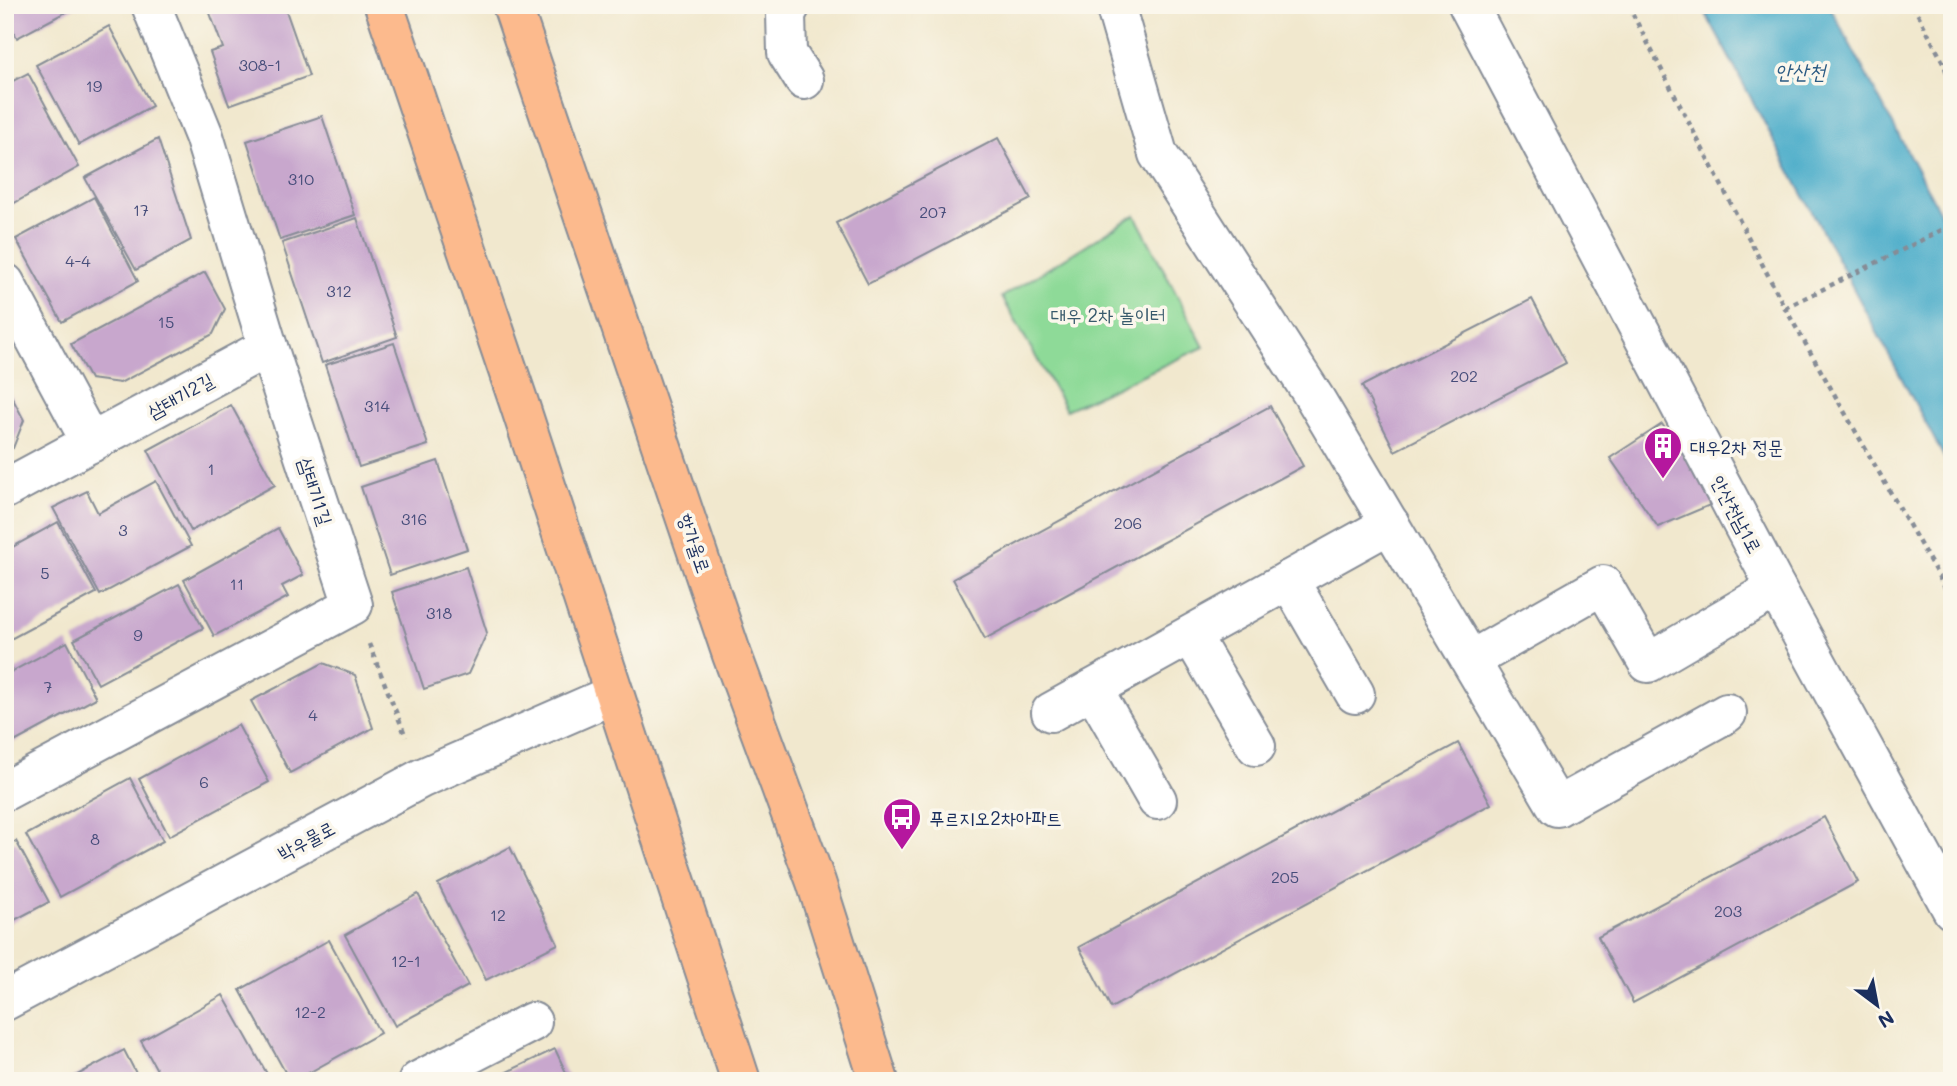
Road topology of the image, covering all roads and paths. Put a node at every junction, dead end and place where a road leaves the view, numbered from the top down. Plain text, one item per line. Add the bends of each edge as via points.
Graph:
1 (152, 5) edge
2 (384, 5) edge
3 (512, 5) edge
4 (791, 5) edge
5 (1115, 5) edge
6 (1468, 5) edge
7 (1628, 5) edge
8 (1913, 5) edge
9 (1944, 64) junction
10 (1952, 70) edge
11 (804, 80) dead end
12 (1952, 89) edge
13 (1952, 225) edge
14 (5, 283) edge
15 (1785, 308) junction
16 (268, 347) junction
17 (91, 443) junction
18 (5, 489) edge
19 (1390, 524) junction
20 (1289, 580) junction
21 (1776, 588) junction
22 (1952, 600) edge
23 (353, 605) junction
24 (1191, 635) junction
25 (1471, 660) junction
26 (1093, 689) junction
27 (614, 694) junction
28 (1355, 694) dead end
29 (1051, 712) dead end
30 (1727, 713) dead end
31 (1256, 746) dead end
32 (410, 747) dead end
33 (5, 791) edge
34 (1157, 800) dead end
35 (1952, 910) edge
36 (5, 1002) edge
37 (531, 1022) dead end
38 (418, 1081) edge
39 (741, 1081) edge
40 (879, 1081) edge

1 - 16 street, 삼태기1길 via 204,136
2 - 27 main road
3 - 40 main road, 항가울로 via 732,655 816,882
4 - 11 street via 786,14 787,53
5 - 19 street via 1158,154
6 - 21 street, 안산천남1로
7 - 15 path
8 - 9 path
9 - 10 path
9 - 12 path
13 - 15 path
14 - 17 street
15 - 22 path
16 - 17 street, 삼태기2길
16 - 23 street, 삼태기1길
17 - 18 street, 삼태기2길
19 - 20 street
19 - 25 street
20 - 24 street
20 - 28 street
21 - 25 street via 1648,663 1603,585
21 - 35 street, 안산천남1로
23 - 32 path
23 - 33 street
24 - 26 street
24 - 31 street
25 - 30 street via 1558,807
26 - 29 street
26 - 34 street
27 - 36 street, 박우물로 via 422,778
27 - 39 main road
37 - 38 street

